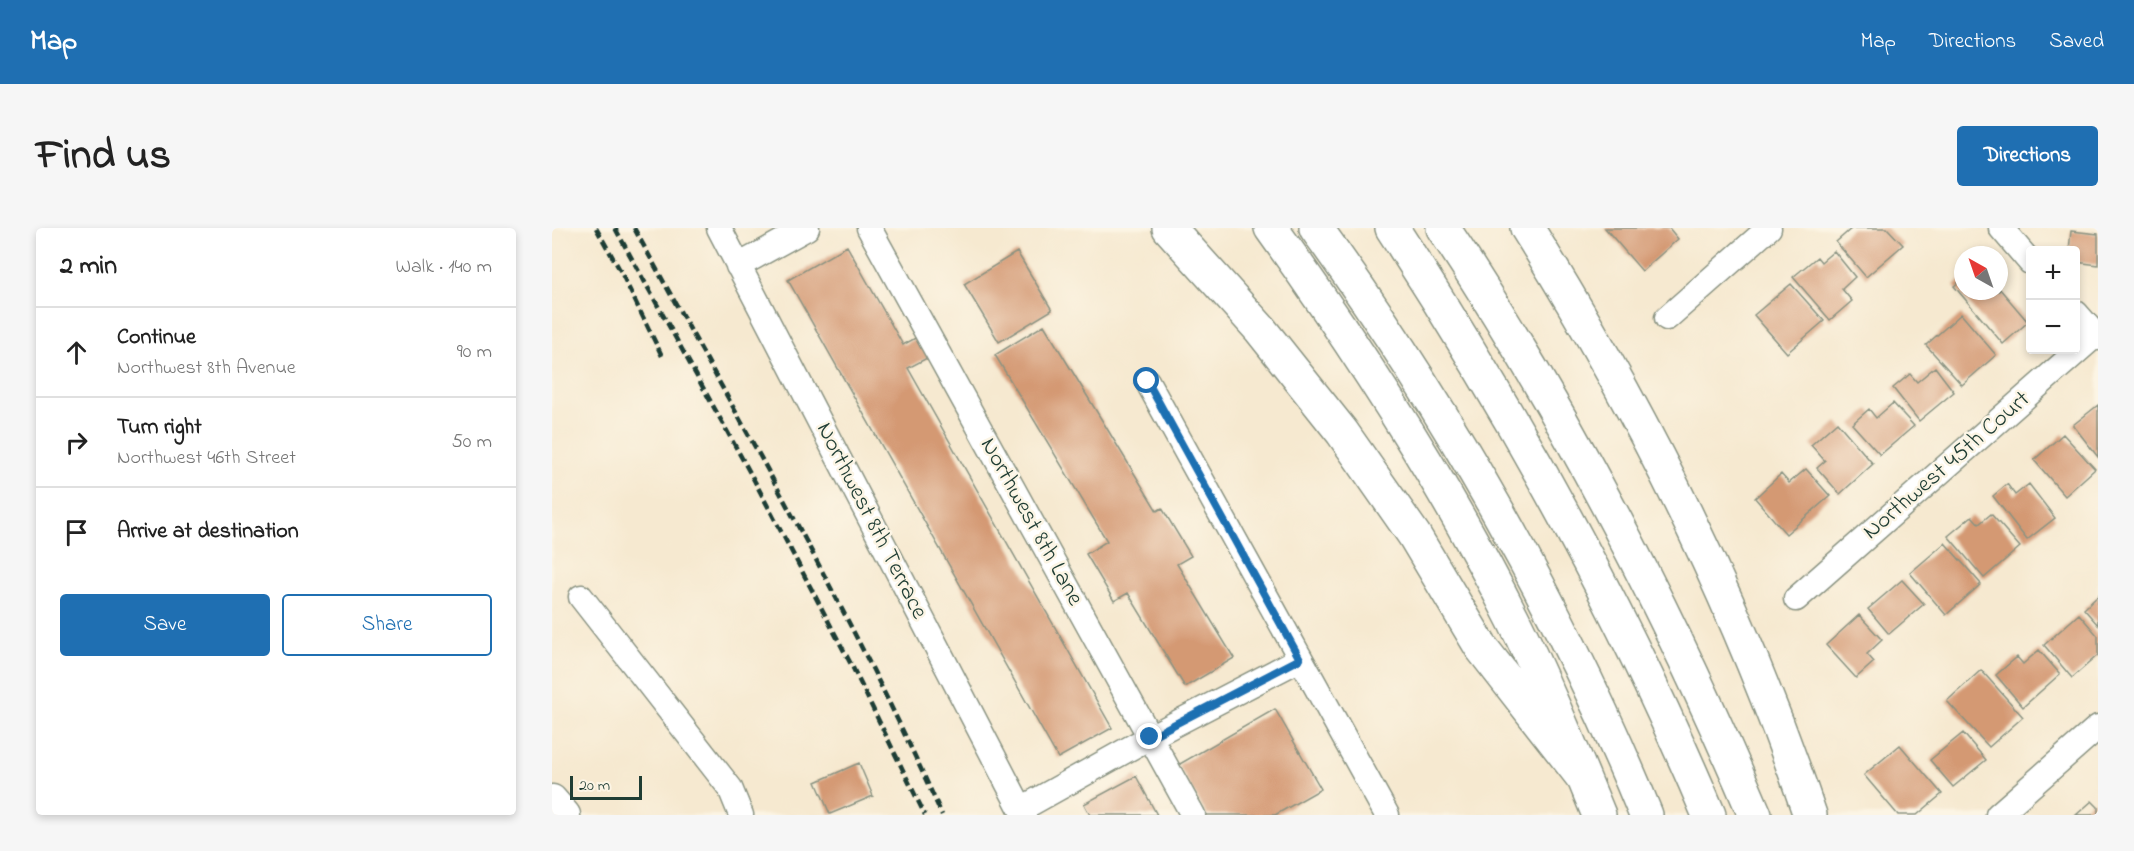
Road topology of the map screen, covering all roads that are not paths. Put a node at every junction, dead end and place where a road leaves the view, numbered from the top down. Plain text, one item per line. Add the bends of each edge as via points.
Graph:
1 (718, 228) edge
2 (807, 228) edge
3 (868, 228) edge
4 (1169, 228) edge
5 (1271, 228) edge
6 (1316, 228) edge
7 (1392, 228) edge
8 (1443, 228) edge
9 (1527, 228) edge
10 (1769, 228) edge
11 (2001, 228) edge
12 (2026, 256) edge
13 (738, 266) junction
14 (2080, 317) edge
15 (1667, 318) dead end
16 (2097, 336) edge
17 (1147, 381) dead end
18 (581, 597) dead end
19 (1796, 599) dead end
20 (1300, 659) junction
21 (2098, 726) edge
22 (1150, 737) junction
23 (1584, 780) junction
24 (552, 800) edge
25 (1022, 812) edge
26 (565, 815) edge
27 (741, 815) edge
28 (1193, 815) edge
29 (1387, 815) edge
30 (1599, 815) edge
31 (1646, 815) edge
32 (1709, 815) edge
33 (1755, 815) edge
34 (1810, 815) edge
35 (1998, 815) edge

1 - 13 street, Northwest 8th Terrace
2 - 13 street
3 - 22 street, Northwest 8th Lane
4 - 23 highway via 1260,329 1342,432 1414,536 1481,647
5 - 23 highway via 1378,385 1473,543 1513,620
6 - 31 highway via 1395,343 1514,542 1605,721
7 - 32 highway via 1478,364 1565,515 1645,673
8 - 33 highway via 1515,341 1603,497 1684,656
9 - 34 highway via 1603,355 1691,522 1769,700
10 - 15 street
11 - 12 street
13 - 25 street, Northwest 8th Terrace
14 - 16 street
16 - 19 street, Northwest 45th Court
17 - 20 street
18 - 27 street via 730,788
20 - 22 street
20 - 29 street
21 - 35 street
22 - 25 street
22 - 28 street, Northwest 8th Lane
23 - 30 highway
24 - 26 main road

